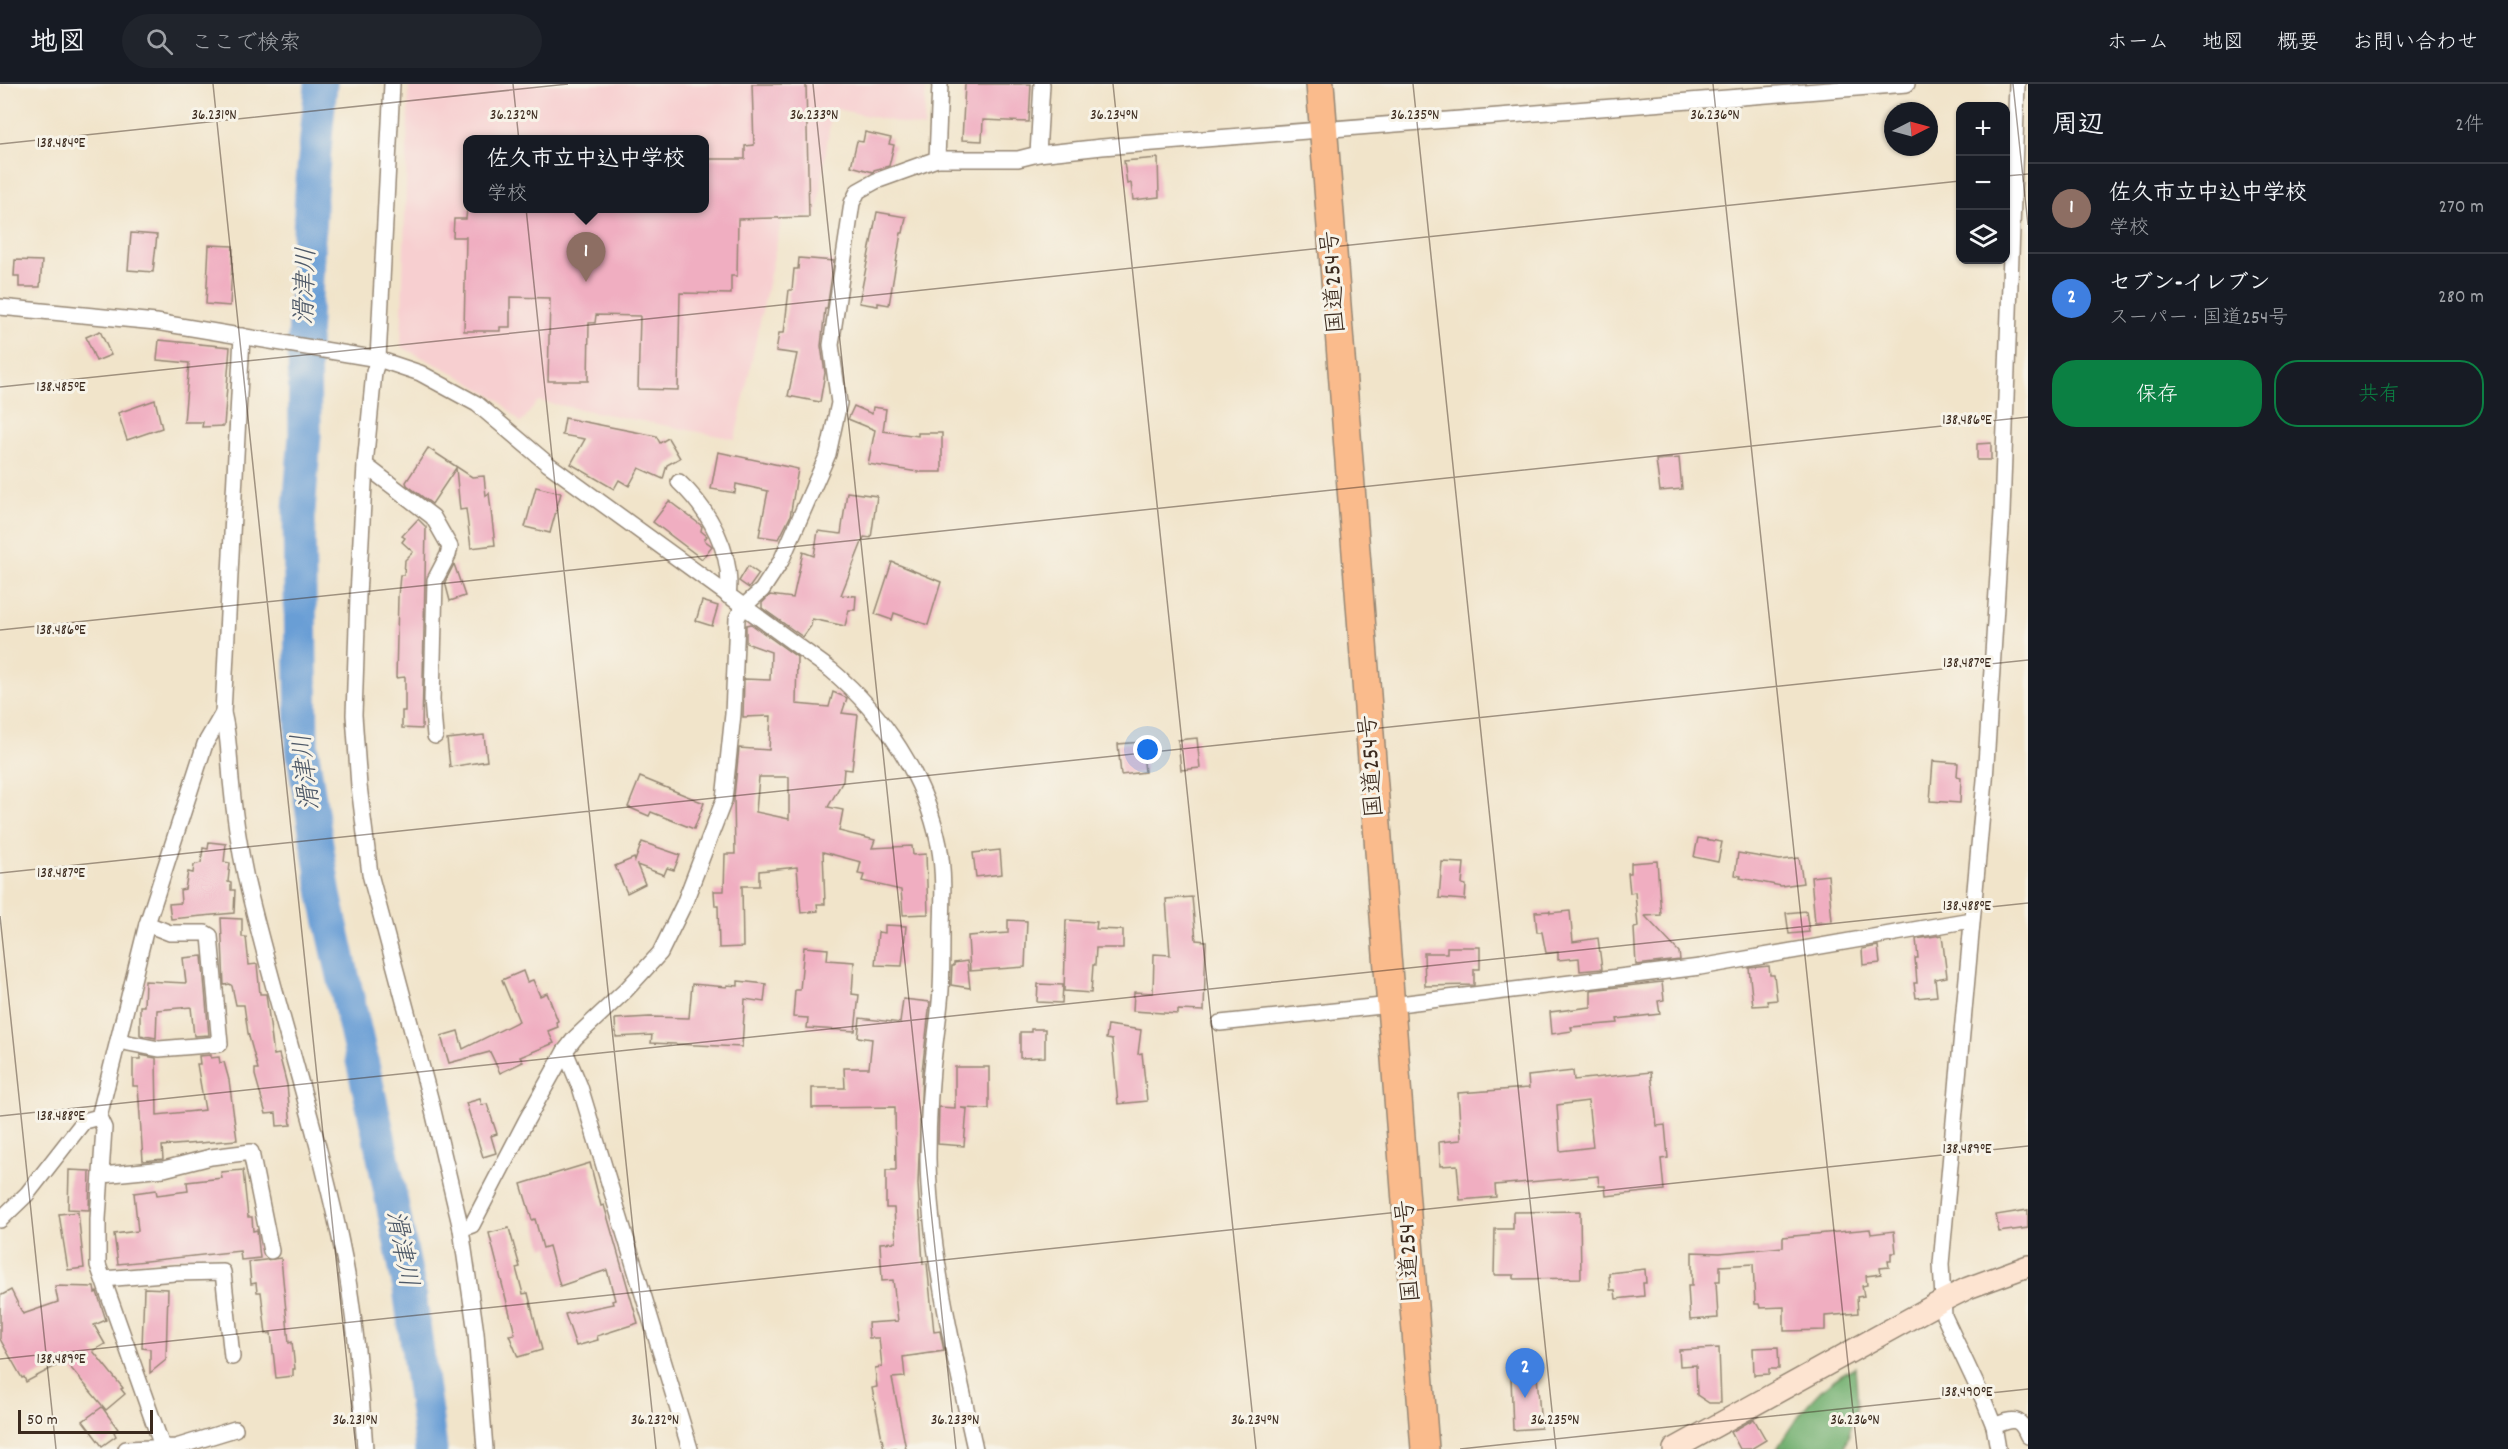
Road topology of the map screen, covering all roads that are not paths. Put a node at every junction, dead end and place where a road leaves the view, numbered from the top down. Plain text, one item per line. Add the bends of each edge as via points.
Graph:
1 (392, 84) edge
2 (940, 84) edge
3 (1042, 84) edge
4 (1320, 84) edge
5 (1907, 84) edge
6 (2018, 84) edge
7 (1323, 130) junction
8 (1038, 154) junction
9 (937, 159) junction
10 (0, 307) edge
11 (243, 336) junction
12 (375, 359) junction
13 (365, 465) junction
14 (679, 482) dead end
15 (728, 596) junction
16 (743, 607) junction
17 (223, 713) junction
18 (435, 736) dead end
19 (1971, 920) junction
20 (147, 924) junction
21 (1391, 1005) junction
22 (1220, 1023) dead end
23 (118, 1041) junction
24 (566, 1051) junction
25 (99, 1118) junction
26 (102, 1175) junction
27 (0, 1220) edge
28 (461, 1229) junction
29 (271, 1251) dead end
30 (2028, 1266) edge
31 (104, 1279) junction
32 (1942, 1301) junction
33 (232, 1358) dead end
34 (1994, 1426) junction
35 (235, 1429) dead end
36 (2028, 1436) edge
37 (162, 1448) edge
38 (126, 1449) edge
39 (365, 1449) edge
40 (485, 1449) edge
41 (690, 1449) edge
42 (975, 1449) edge
43 (1425, 1449) edge
44 (1674, 1449) edge
45 (1998, 1449) edge

1 - 12 street
2 - 9 street
3 - 8 street
4 - 7 highway, 国道254号
5 - 7 street
6 - 19 street via 2002,512 1985,780
7 - 8 street
7 - 21 highway, 国道254号
8 - 9 street via 1018,159
9 - 16 street via 876,181 858,191 852,203 831,345 838,402 828,454 781,561 762,590
10 - 11 street via 156,322
11 - 12 street
11 - 17 street
12 - 13 street
12 - 15 street via 420,373 477,404 548,464
13 - 18 street via 433,517 450,547 435,580
13 - 28 street via 354,715 370,874
14 - 15 street via 698,500 726,558
15 - 16 street
16 - 24 street via 735,628 735,681 724,800 684,904 660,953
16 - 42 street via 831,670 873,710 919,784 939,845 943,877 941,991 932,1079 929,1186 938,1268
17 - 20 street via 205,744
17 - 39 street via 245,876 321,1153 340,1240 355,1328
19 - 21 street via 1700,967
19 - 32 street via 1941,1264
20 - 23 street
20 - 23 street via 170,933 210,936 220,1044 159,1049
21 - 22 street
21 - 43 highway, 国道254号
23 - 25 street
24 - 28 street via 472,1225
24 - 41 street
25 - 26 street via 104,1128
25 - 27 street via 84,1121 27,1194
26 - 29 street via 164,1169 251,1152
26 - 31 street via 97,1252
28 - 40 street via 476,1333
30 - 32 street
31 - 33 street via 223,1272
31 - 37 street
32 - 34 street via 1944,1316
32 - 44 street
34 - 36 street via 2017,1420
34 - 45 street
35 - 37 street
37 - 38 street

